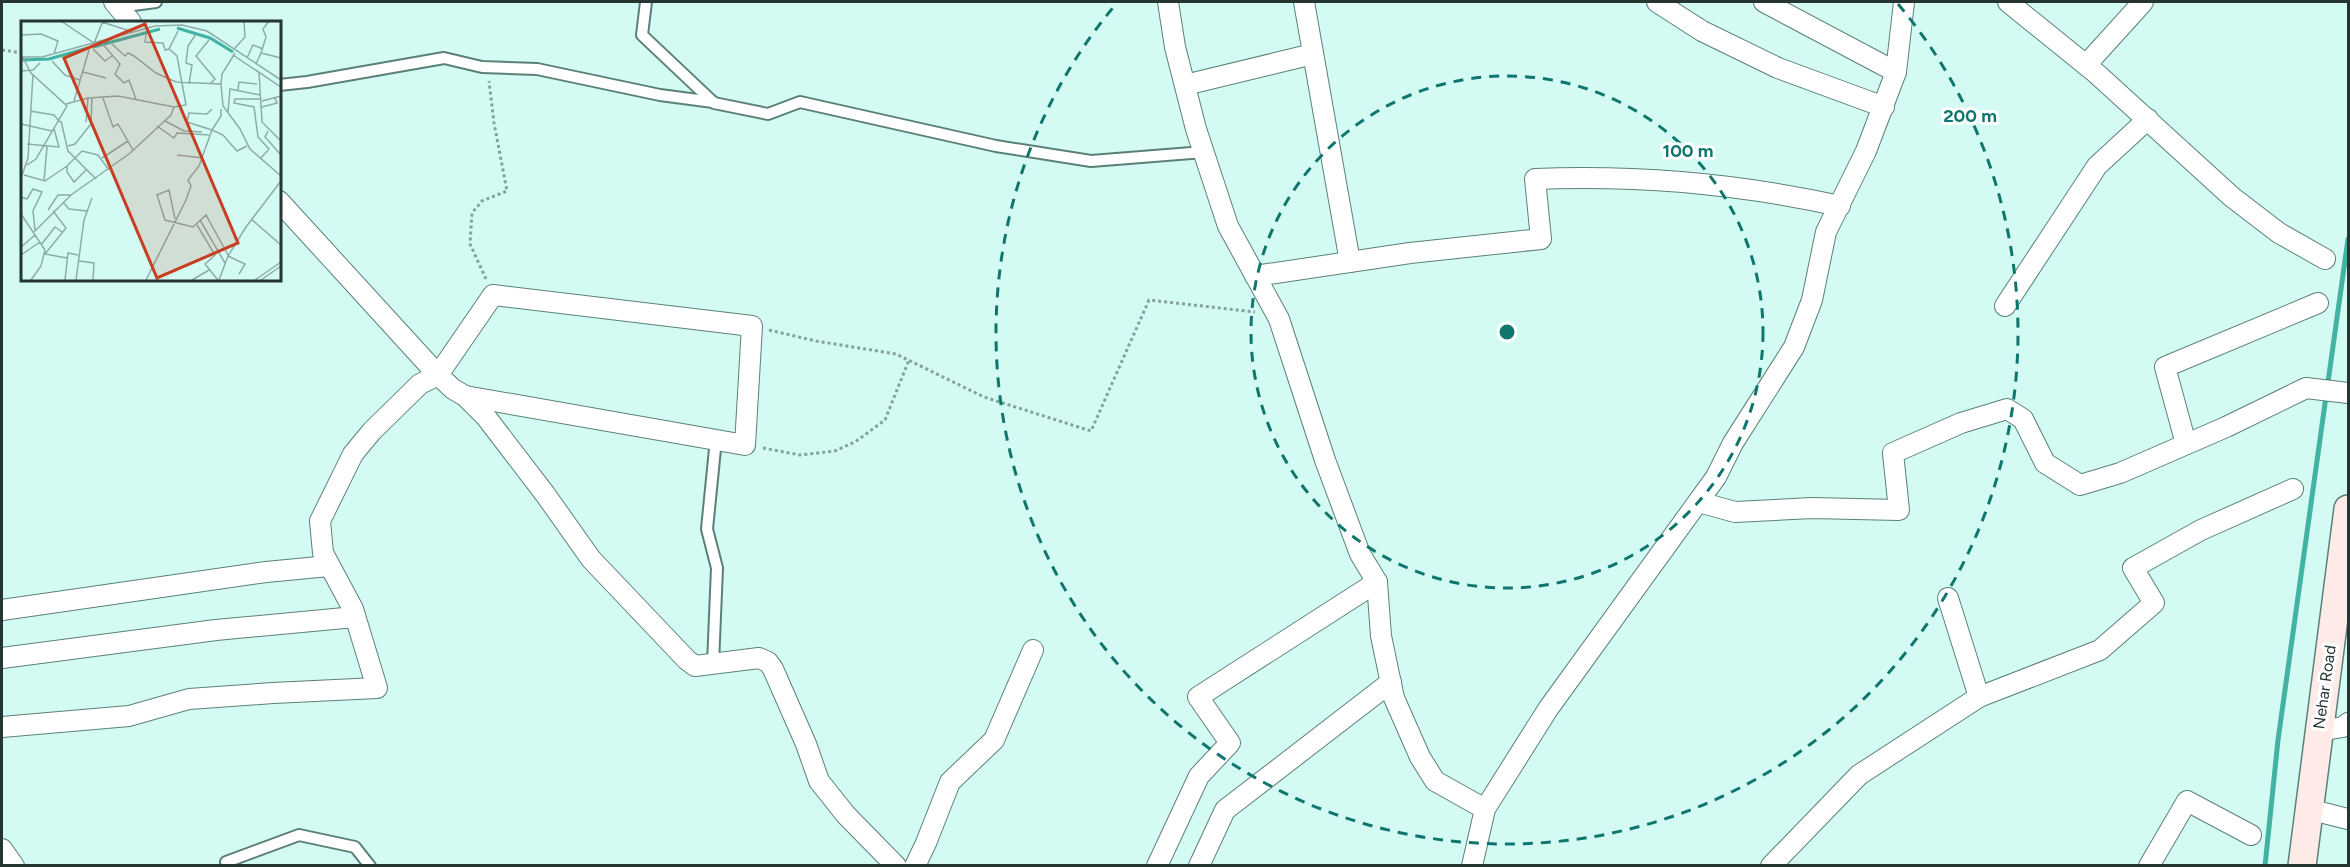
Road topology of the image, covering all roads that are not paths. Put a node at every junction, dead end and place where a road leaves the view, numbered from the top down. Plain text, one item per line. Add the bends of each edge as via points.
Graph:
1 (156, 2) edge
2 (646, 2) edge
3 (1168, 2) edge
4 (1304, 2) edge
5 (1657, 2) edge
6 (1764, 2) edge
7 (1904, 2) edge
8 (2008, 2) edge
9 (2143, 2) edge
10 (116, 4) edge
11 (130, 21) edge
12 (1313, 54) junction
13 (2086, 65) junction
14 (1896, 72) junction
15 (280, 85) edge
16 (1185, 85) junction
17 (714, 102) junction
18 (1884, 107) junction
19 (2148, 119) junction
20 (1204, 152) junction
21 (280, 202) edge
22 (1840, 206) junction
23 (2325, 259) dead end
24 (1350, 262) junction
25 (1255, 276) junction
26 (2318, 303) dead end
27 (2005, 306) dead end
28 (438, 375) junction
29 (2349, 393) edge
30 (465, 396) junction
31 (716, 439) junction
32 (2186, 444) junction
33 (2293, 489) dead end
34 (1699, 502) junction
35 (2349, 509) edge
36 (329, 566) junction
37 (1377, 582) junction
38 (1948, 598) dead end
39 (2, 610) edge
40 (355, 617) junction
41 (1033, 650) dead end
42 (2, 658) edge
43 (713, 664) junction
44 (1391, 681) junction
45 (1979, 697) junction
46 (2349, 723) edge
47 (2, 727) edge
48 (2318, 731) junction
49 (1485, 809) junction
50 (2308, 809) junction
51 (2349, 819) edge
52 (2251, 835) dead end
53 (2, 849) edge
54 (14, 866) edge
55 (228, 866) edge
56 (370, 866) edge
57 (896, 866) edge
58 (915, 866) edge
59 (1157, 866) edge
60 (1199, 866) edge
61 (1472, 866) edge
62 (1771, 866) edge
63 (2149, 866) edge
64 (2302, 866) edge

1 - 10 lane
2 - 17 lane via 642,35
3 - 16 street
4 - 12 street
5 - 18 street via 1702,31 1778,68
6 - 14 street
7 - 14 street
8 - 13 street
9 - 13 street
10 - 11 street
12 - 16 street
12 - 24 street
13 - 19 street
14 - 18 street
15 - 17 lane via 444,58 487,67 537,69 660,95
16 - 20 street
17 - 20 lane via 768,114 800,102 996,146 1091,161
18 - 22 street
19 - 23 street via 2232,197 2279,232
19 - 27 street via 2097,166
20 - 25 street via 1228,226
21 - 28 street
22 - 24 street via 1674,181 1535,178 1541,239
22 - 34 street via 1826,232 1812,300 1794,347
24 - 25 street
25 - 37 street via 1276,315 1360,554
26 - 32 street via 2165,367
28 - 30 street
28 - 31 street via 493,295 752,326 745,445
28 - 36 street via 420,384 353,454 321,521 323,554
29 - 32 street via 2306,388
30 - 31 street
30 - 43 street via 502,436 591,559 687,660 695,666
31 - 43 lane via 707,529 717,568
32 - 34 street via 2120,473 2080,485 2045,463 2023,419 2007,409 1961,423 1893,453 1899,510 1812,508 1735,512
33 - 45 street via 2201,530 2133,568 2154,603 2100,650
34 - 49 street via 1548,709
35 - 48 main road, Nehar Road
36 - 39 street
36 - 40 street
37 - 44 street via 1381,636
37 - 59 street via 1198,697 1230,743 1199,776
38 - 45 street
40 - 42 street via 216,630
40 - 47 street via 377,688 189,699 129,716
41 - 58 street via 994,740 950,782
43 - 57 street via 759,658 768,662 819,781
44 - 49 street via 1394,698 1420,757 1436,781
44 - 60 street via 1225,810
45 - 62 street via 1859,776
46 - 48 street
48 - 50 main road, Nehar Road
49 - 61 street
50 - 51 street
50 - 64 main road, Nehar Road
52 - 63 street via 2187,801
53 - 54 street
55 - 56 lane via 226,862 298,835 355,847

